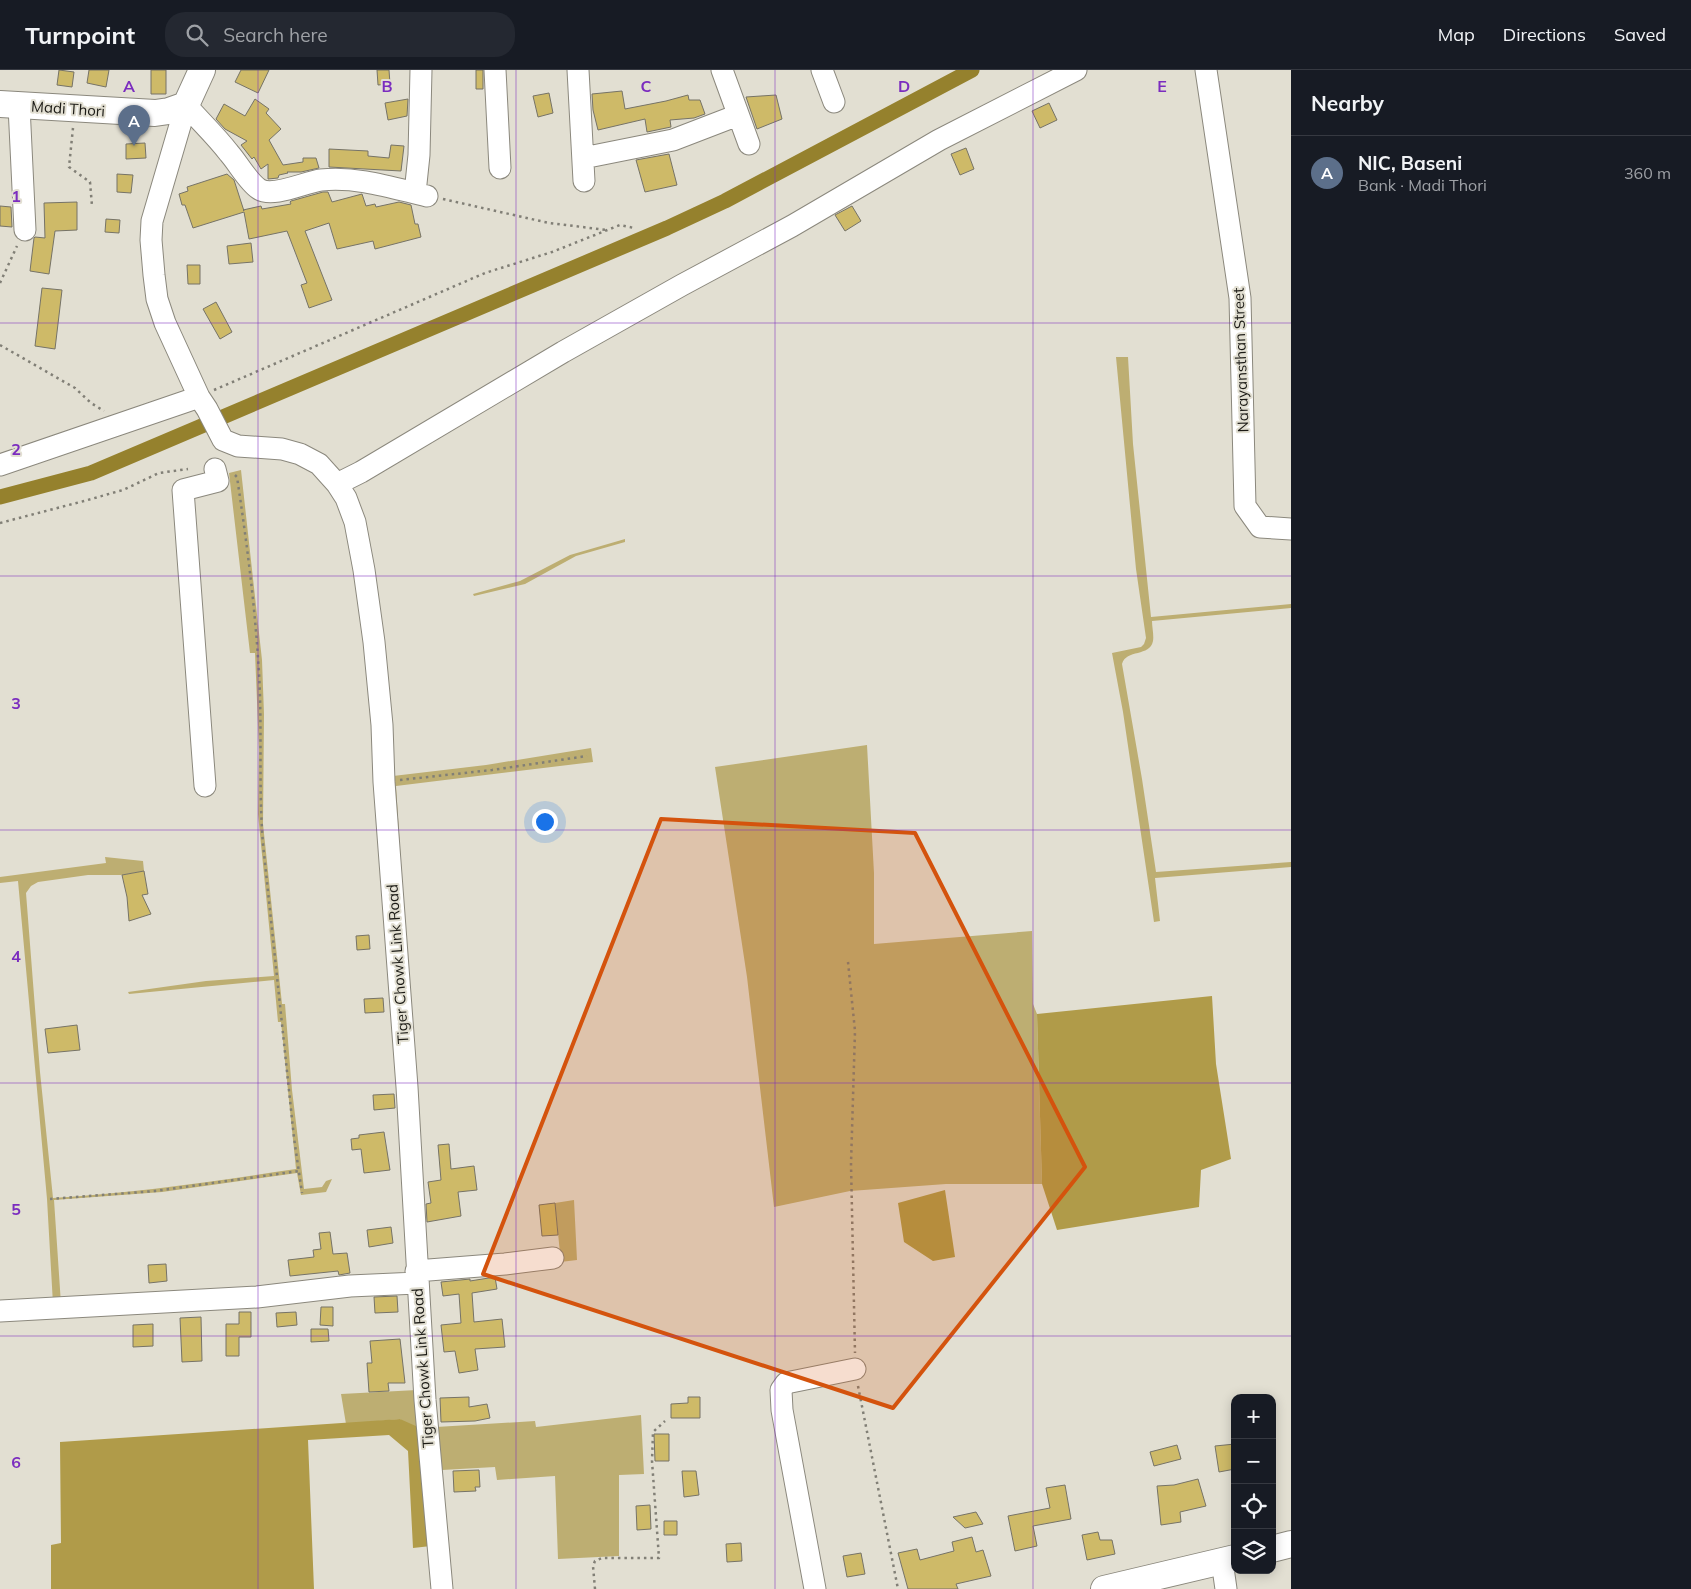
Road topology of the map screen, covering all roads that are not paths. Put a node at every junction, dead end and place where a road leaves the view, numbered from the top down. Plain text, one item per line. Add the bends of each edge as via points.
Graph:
1 (202, 70) edge
2 (420, 70) edge
3 (495, 70) edge
4 (580, 70) edge
5 (722, 70) edge
6 (822, 70) edge
7 (1076, 70) edge
8 (1206, 70) edge
9 (834, 102) dead end
10 (10, 105) edge
11 (186, 105) junction
12 (738, 115) junction
13 (748, 144) dead end
14 (583, 158) junction
15 (500, 168) dead end
16 (584, 181) dead end
17 (25, 230) road end
18 (203, 403) junction
19 (0, 465) edge
20 (221, 466) road end
21 (337, 484) junction
22 (1291, 529) edge
23 (205, 786) dead end
24 (553, 1258) dead end
25 (417, 1277) junction
26 (0, 1311) edge
27 (855, 1369) road end
28 (1291, 1544) edge
29 (1276, 1548) edge
30 (1229, 1559) edge
31 (442, 1589) edge
32 (815, 1589) edge
33 (1104, 1589) edge
34 (1226, 1589) edge

1 - 11 main road
2 - 11 street via 421,194 345,180 321,180 280,192 259,189
3 - 15 street
4 - 14 street
5 - 12 street
6 - 9 street
7 - 21 street via 939,140
8 - 22 street, Narayansthan Street via 1240,298 1245,506 1260,528
10 - 11 main road, Madi Thori via 155,113
10 - 17 street
11 - 18 street via 155,205 151,240 154,275 164,322
12 - 13 street
12 - 14 street via 673,140
14 - 16 street
18 - 19 street via 124,422
18 - 21 street, Tiger Chowk Link Road via 224,440 238,446 282,448 300,454 320,464
20 - 23 street via 218,481 183,490
21 - 25 street, Tiger Chowk Link Road via 355,522 367,584 382,725 407,1077
24 - 25 street
25 - 26 street via 257,1297
25 - 31 street, Tiger Chowk Link Road via 424,1400
27 - 32 street via 786,1383 781,1390
28 - 29 main road
30 - 33 main road
30 - 34 street

